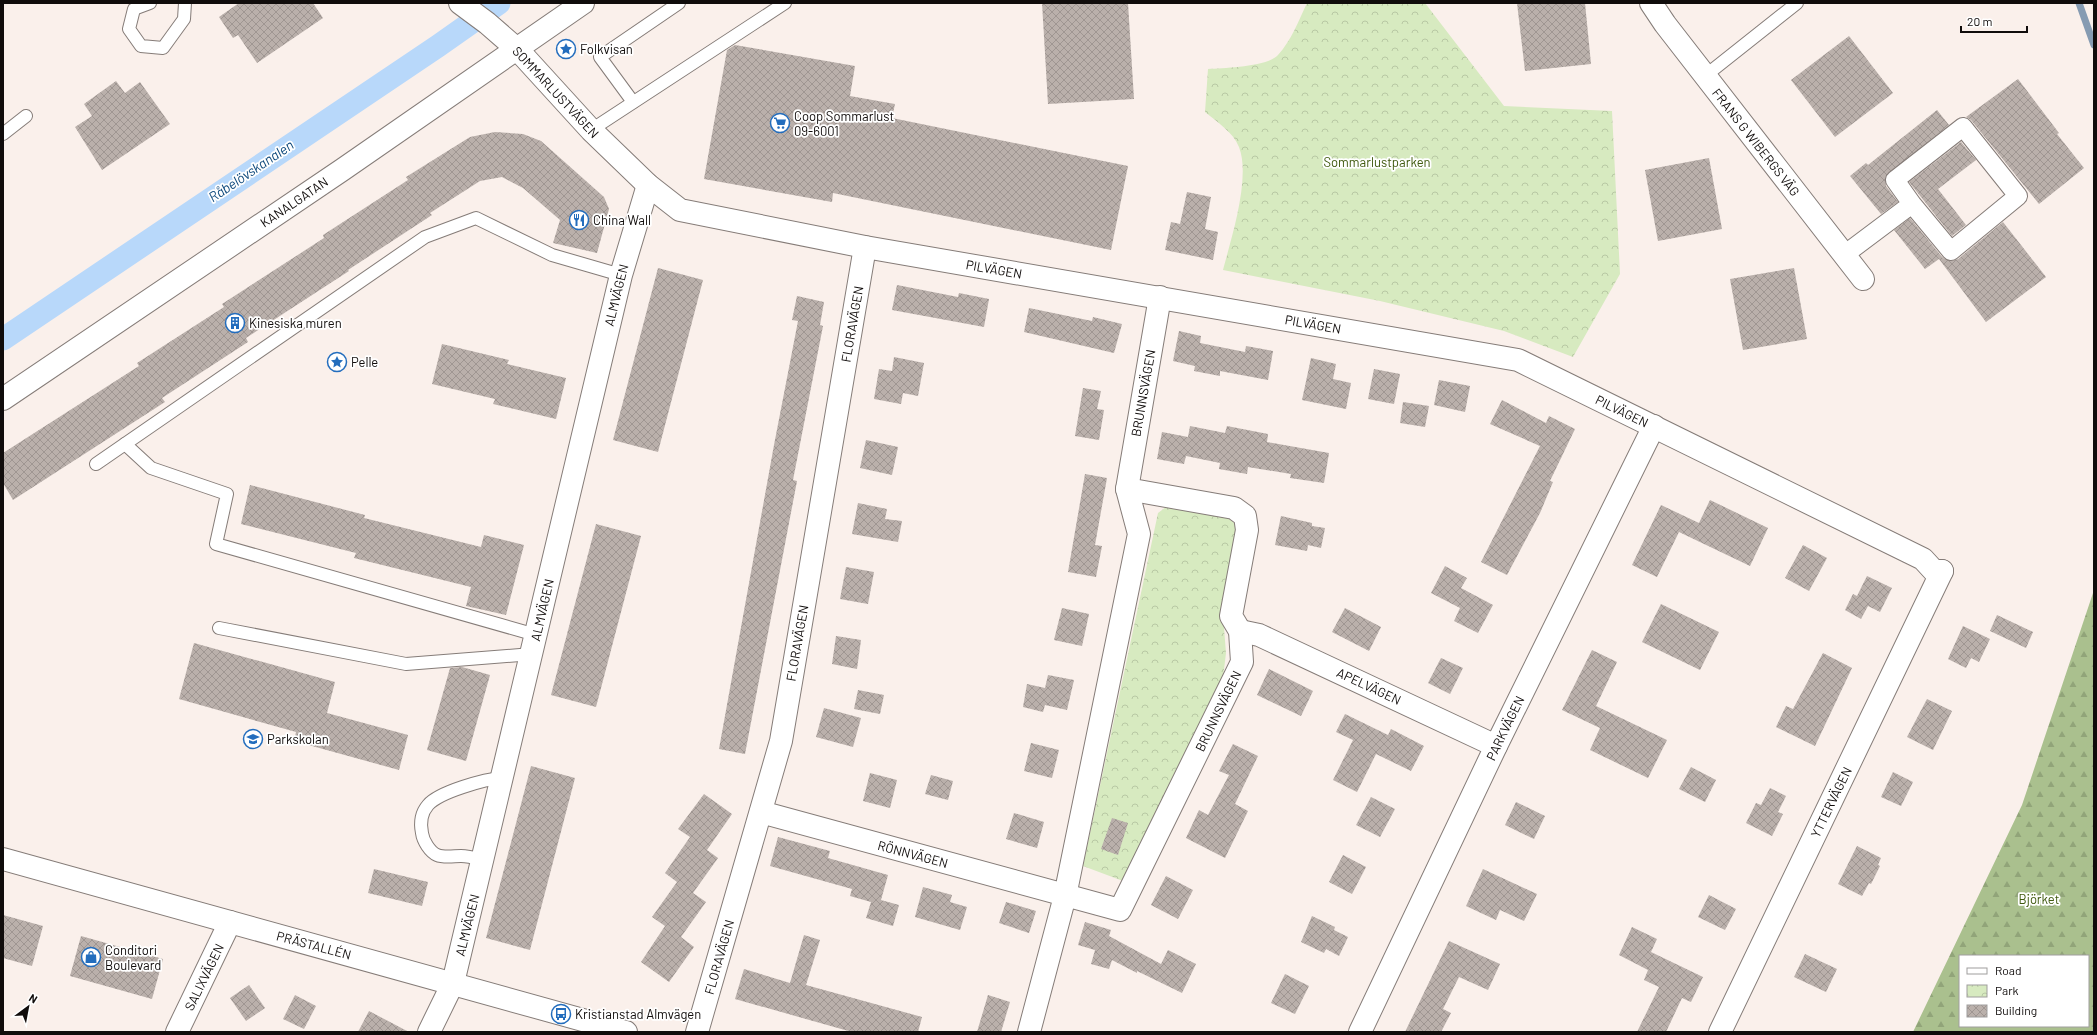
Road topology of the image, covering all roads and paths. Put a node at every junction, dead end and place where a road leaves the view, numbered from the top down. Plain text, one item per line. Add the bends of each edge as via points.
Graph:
1 (150, 3) edge
2 (185, 3) edge
3 (460, 3) edge
4 (583, 3) edge
5 (679, 3) edge
6 (785, 3) edge
7 (1651, 3) edge
8 (1797, 3) edge
9 (518, 50) junction
10 (1705, 76) junction
11 (633, 102) junction
12 (26, 116) dead end
13 (591, 130) junction
14 (3, 134) edge
15 (648, 185) junction
16 (1912, 204) junction
17 (865, 247) junction
18 (1844, 255) junction
19 (621, 275) junction
20 (1863, 279) dead end
21 (1160, 297) junction
22 (3, 399) edge
23 (1654, 426) junction
24 (125, 444) junction
25 (96, 464) dead end
26 (1127, 489) junction
27 (1942, 571) joint
28 (219, 628) dead end
29 (1240, 631) junction
30 (534, 644) junction
31 (1496, 746) junction
32 (502, 778) junction
33 (761, 812) junction
34 (3, 859) edge
35 (482, 860) junction
36 (1065, 896) junction
37 (230, 922) junction
38 (453, 983) junction
39 (177, 1032) edge
40 (429, 1032) edge
41 (626, 1032) edge
42 (696, 1032) edge
43 (1029, 1032) edge
44 (1360, 1032) edge
45 (1720, 1032) edge

1 - 2 lane via 134,9 129,29 141,46 163,48 184,19
3 - 9 street, SOMMARLUSTVÄGEN via 487,22
4 - 9 street, KANALGATAN
5 - 11 lane via 600,57
6 - 11 lane
7 - 10 street, FRANS G WIBERGS VÄG
8 - 10 lane
9 - 13 street, SOMMARLUSTVÄGEN
9 - 22 street, KANALGATAN
10 - 18 street, FRANS G WIBERGS VÄG
11 - 13 lane
12 - 14 lane
13 - 15 street, SOMMARLUSTVÄGEN
15 - 17 street, PILVÄGEN via 680,210
15 - 19 street, ALMVÄGEN
16 - 16 street via 1895,180 1963,127 2018,196 1951,251
16 - 18 street
17 - 21 street, PILVÄGEN
17 - 33 street, FLORAVÄGEN via 781,741
18 - 20 street, FRANS G WIBERGS VÄG
19 - 24 lane via 552,255 476,218 425,237
19 - 30 street, ALMVÄGEN
21 - 23 street, PILVÄGEN via 1518,360
21 - 26 street, BRUNNSVÄGEN
23 - 27 street, PILVÄGEN via 1923,559 1934,571
23 - 31 street, PARKVÄGEN
24 - 25 lane
24 - 30 lane via 151,468 227,494 216,544
26 - 29 street, BRUNNSVÄGEN via 1234,508 1246,516 1247,530 1231,616
26 - 36 street, BRUNNSVÄGEN via 1139,534
27 - 45 street, YTTERVÄGEN
28 - 30 lane via 406,664
29 - 31 street, APELVÄGEN via 1259,635
29 - 36 street, BRUNNSVÄGEN via 1242,662 1120,910
30 - 32 street, ALMVÄGEN
31 - 44 street, PARKVÄGEN
32 - 35 street, ALMVÄGEN
32 - 35 lane via 485,779 436,798 428,804 420,822 422,836 428,847 437,855
33 - 36 street, RÖNNVÄGEN
33 - 42 street, FLORAVÄGEN
34 - 37 street, PRÄSTALLÉN
35 - 38 street, ALMVÄGEN
36 - 43 street, BRUNNSVÄGEN
37 - 38 street, PRÄSTALLÉN
37 - 39 street, SALIXVÄGEN
38 - 40 street, ALMVÄGEN
38 - 41 street, PRÄSTALLÉN

